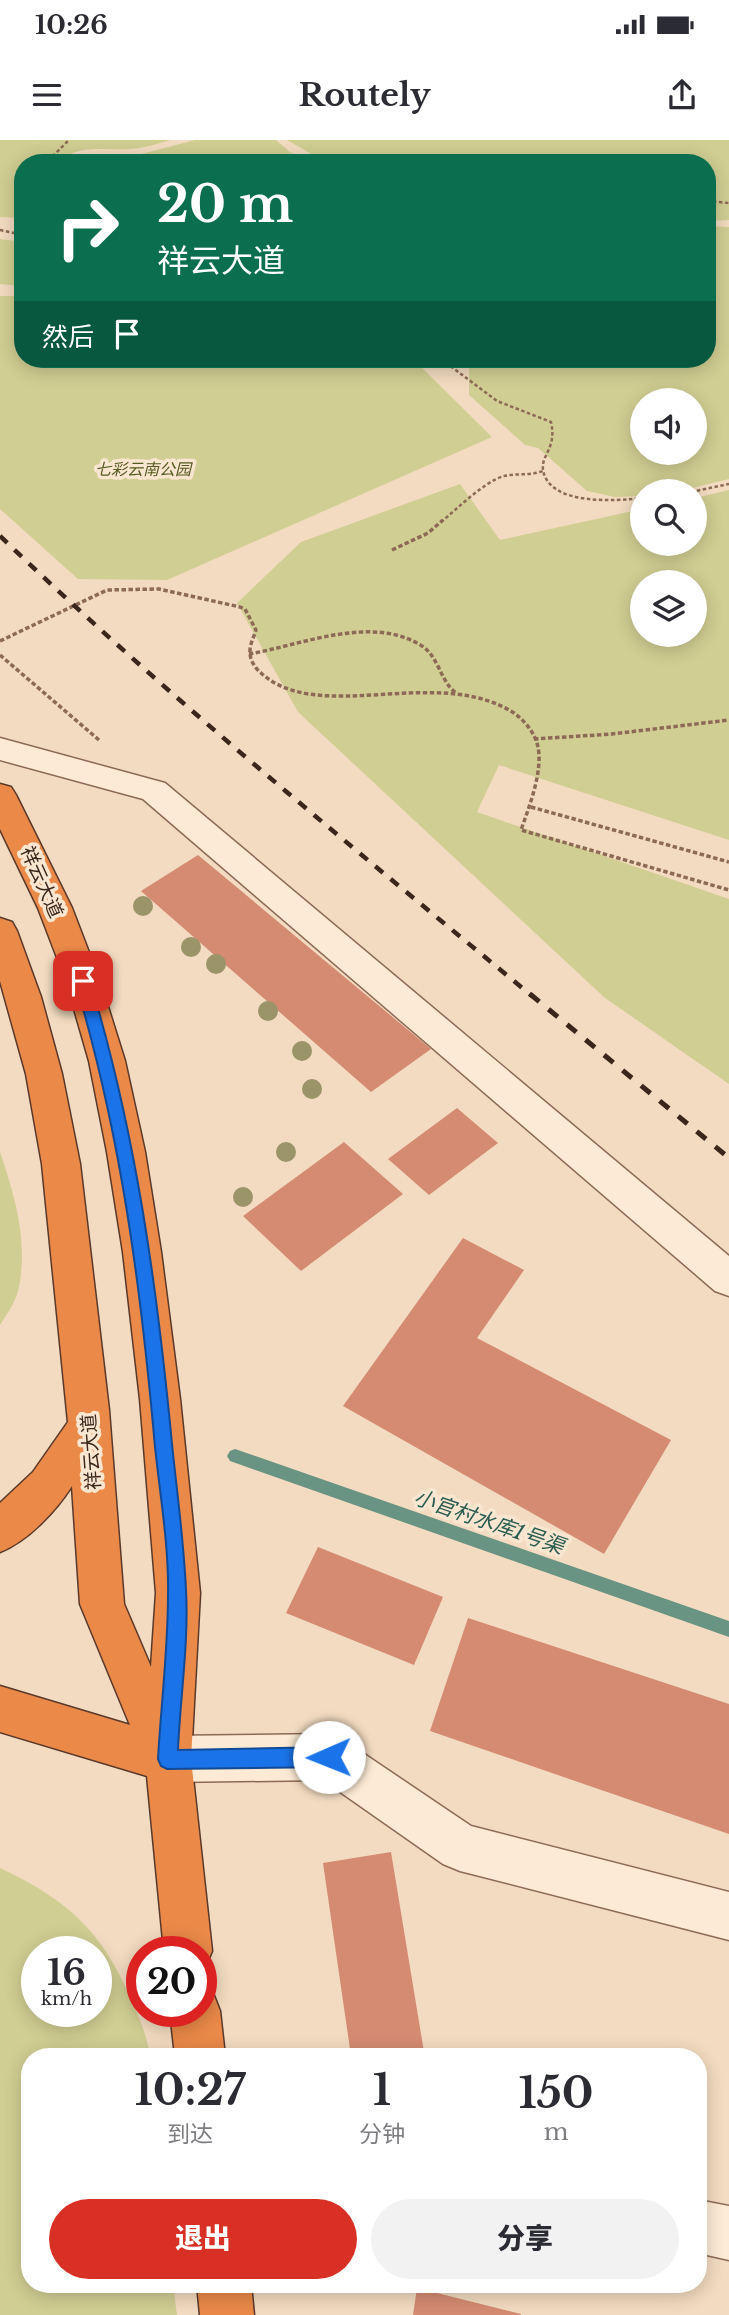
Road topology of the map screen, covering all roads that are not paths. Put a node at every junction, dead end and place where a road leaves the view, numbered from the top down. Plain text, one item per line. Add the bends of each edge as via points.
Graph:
1 (0, 748) edge
2 (0, 795) edge
3 (0, 931) edge
4 (729, 1279) edge
5 (89, 1426) junction
6 (0, 1532) edge
7 (0, 1709) edge
8 (167, 1759) junction
9 (729, 1916) edge
10 (186, 1936) edge
11 (197, 2027) edge
12 (199, 2048) edge
13 (707, 2228) edge
14 (729, 2233) edge
15 (225, 2293) edge
16 (227, 2315) edge

1 - 4 street via 154,791
2 - 8 highway, 祥云大道 via 55,908 83,981 107,1061 126,1152 158,1386 178,1593
3 - 5 highway, 祥云大道 via 37,1048 61,1164
5 - 6 highway via 48,1486
5 - 8 highway, 祥云大道 via 102,1604
7 - 8 highway
8 - 9 street via 329,1757 460,1847
8 - 10 highway, 祥云大道
11 - 12 highway
13 - 14 street
15 - 16 highway

